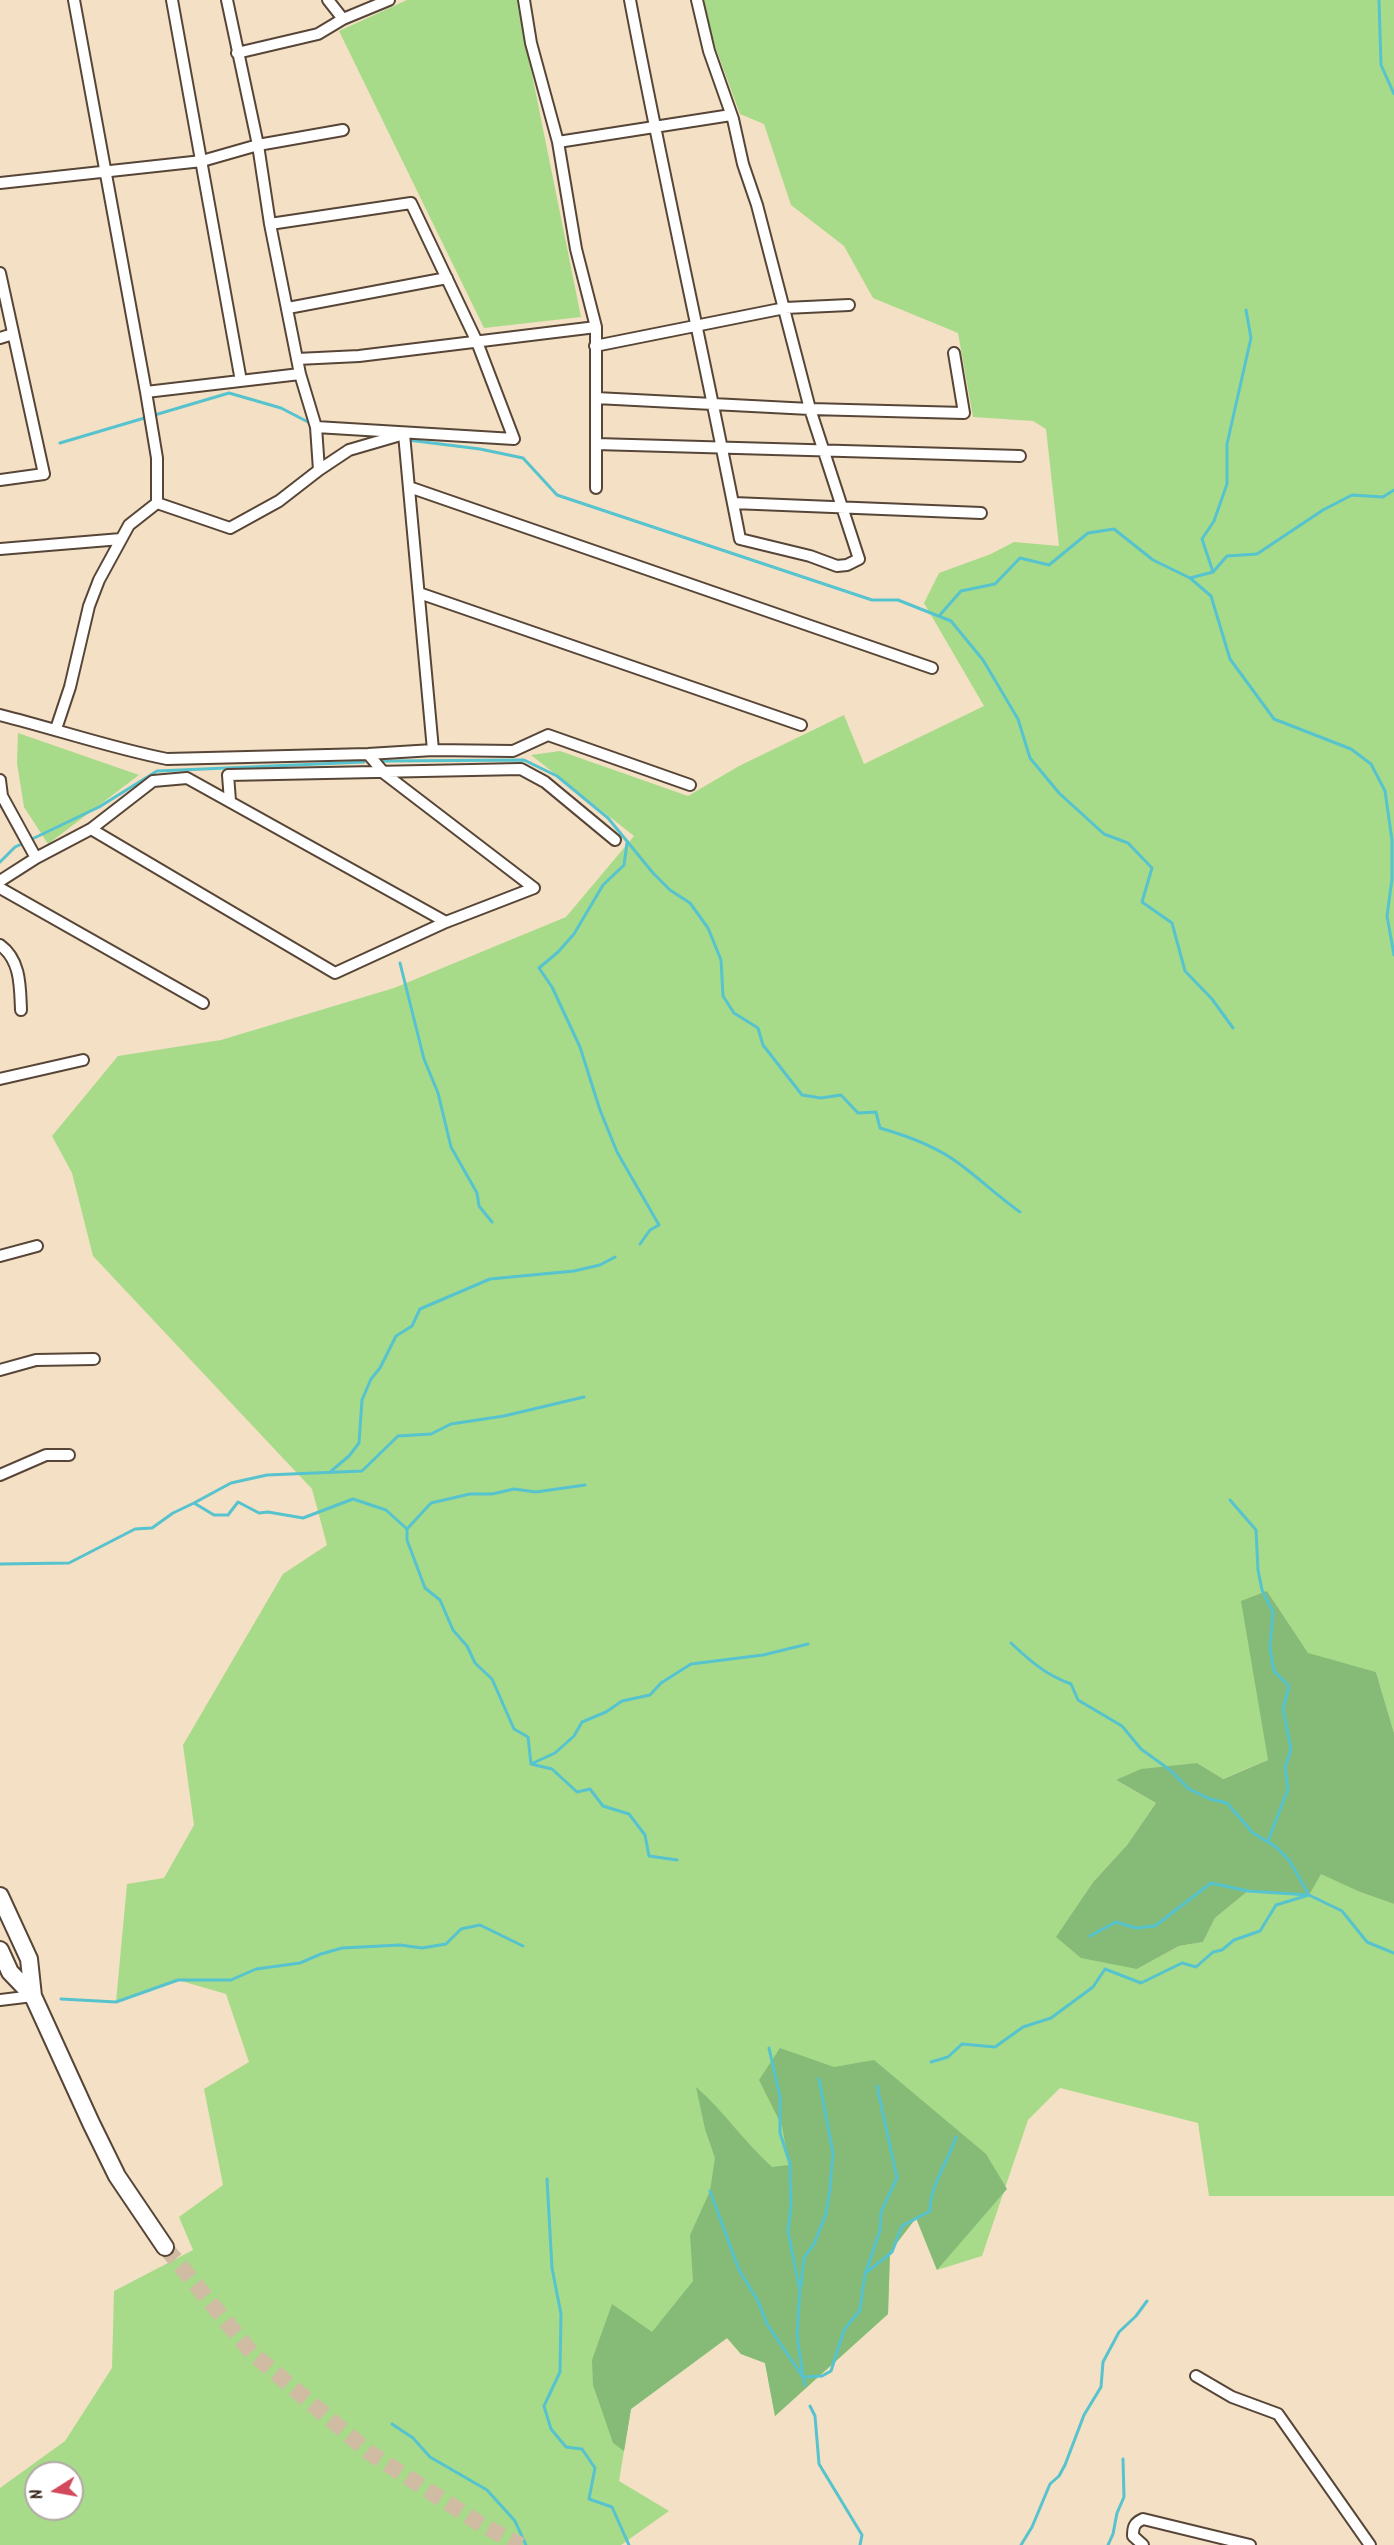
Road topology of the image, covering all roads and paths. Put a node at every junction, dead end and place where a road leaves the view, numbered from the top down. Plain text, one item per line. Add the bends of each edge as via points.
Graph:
1 (74, 0) edge
2 (172, 0) edge
3 (227, 0) edge
4 (328, 0) edge
5 (390, 0) edge
6 (524, 0) edge
7 (630, 0) edge
8 (697, 0) edge
9 (344, 19) junction
10 (237, 53) junction
11 (731, 115) junction
12 (654, 127) junction
13 (343, 130) dead end
14 (558, 142) junction
15 (258, 145) junction
16 (202, 161) junction
17 (105, 172) junction
18 (0, 183) edge
19 (270, 224) junction
20 (0, 273) edge
21 (447, 278) junction
22 (849, 305) dead end
23 (288, 308) junction
24 (785, 308) junction
25 (699, 326) junction
26 (596, 327) junction
27 (13, 334) junction
28 (0, 338) edge
29 (477, 342) junction
30 (595, 346) junction
31 (954, 354) dead end
32 (297, 359) junction
33 (300, 374) junction
34 (241, 381) junction
35 (146, 392) junction
36 (596, 398) junction
37 (714, 405) junction
38 (810, 409) junction
39 (316, 427) junction
40 (404, 434) junction
41 (596, 444) junction
42 (723, 448) junction
43 (824, 451) junction
44 (1020, 456) dead end
45 (319, 470) junction
46 (0, 480) edge
47 (409, 487) junction
48 (596, 488) dead end
49 (733, 502) junction
50 (157, 503) junction
51 (842, 506) junction
52 (981, 513) dead end
53 (121, 539) junction
54 (0, 549) edge
55 (419, 593) junction
56 (932, 668) dead end
57 (0, 715) edge
58 (801, 725) dead end
59 (56, 729) junction
60 (433, 750) junction
61 (368, 754) junction
62 (383, 772) junction
63 (0, 780) edge
64 (690, 785) dead end
65 (230, 801) junction
66 (91, 829) junction
67 (615, 840) dead end
68 (36, 858) junction
69 (0, 881) edge
70 (0, 888) edge
71 (446, 922) junction
72 (0, 945) edge
73 (203, 1003) dead end
74 (21, 1010) dead end
75 (84, 1060) dead end
76 (0, 1078) edge
77 (37, 1246) dead end
78 (0, 1256) edge
79 (94, 1359) dead end
80 (0, 1370) edge
81 (69, 1455) dead end
82 (0, 1475) edge
83 (0, 1896) edge
84 (0, 1950) edge
85 (33, 1996) junction
86 (0, 2000) edge
87 (165, 2247) tunnel mouth
88 (1196, 2376) dead end
89 (1143, 2545) edge
90 (1250, 2545) edge
91 (1370, 2545) edge

1 - 17 street
2 - 16 street
3 - 10 street
4 - 9 street
5 - 9 street
6 - 14 street via 531,43
7 - 12 street
8 - 11 street
9 - 10 street via 318,34
10 - 15 street
11 - 12 street
11 - 24 street
12 - 14 street
12 - 25 street
13 - 15 street
14 - 26 street via 576,249
15 - 16 street
15 - 19 street
16 - 17 street
16 - 34 street
17 - 18 street
17 - 35 street
19 - 21 street via 411,203
19 - 23 street
20 - 27 street
21 - 23 street
21 - 29 street
22 - 24 street
23 - 32 street
24 - 25 street
24 - 38 street
25 - 30 street
25 - 37 street
26 - 29 street
26 - 30 street
27 - 28 street
27 - 46 street via 44,474
29 - 32 street
29 - 40 street via 514,439
30 - 36 street
31 - 38 street via 964,413
32 - 33 street
33 - 34 street
33 - 39 street
34 - 35 street
35 - 50 street via 157,458
36 - 37 street
36 - 41 street
37 - 38 street
37 - 42 street
38 - 43 street
39 - 40 street
39 - 45 street
40 - 45 street via 349,450
40 - 47 street
41 - 42 street
41 - 48 street
42 - 43 street
42 - 49 street
43 - 44 street
43 - 51 street
45 - 50 street via 279,501 230,528
47 - 55 street
47 - 56 street
49 - 51 street
49 - 51 street via 740,539 837,566 859,559
50 - 53 street via 129,525
51 - 52 street
53 - 54 street
53 - 59 street via 89,606
55 - 58 street
55 - 60 street
57 - 59 street
59 - 61 street via 167,759
60 - 61 street
60 - 64 street via 513,751 548,735
61 - 62 street
62 - 65 street via 228,776
62 - 67 street via 521,769 545,782
62 - 71 street via 534,888
63 - 68 street via 3,796
65 - 66 street via 187,778 153,781
65 - 71 street
66 - 68 street
66 - 71 street via 335,973
68 - 69 street
70 - 73 street
72 - 74 street via 15,963
75 - 76 street
77 - 78 street
79 - 80 street via 36,1360
81 - 82 street via 46,1455
83 - 85 main road via 29,1959
84 - 85 main road via 10,1972
85 - 86 street
85 - 87 main road via 117,2176
88 - 91 street via 1232,2397 1278,2414
89 - 90 street via 1133,2536 1133,2528 1143,2519

